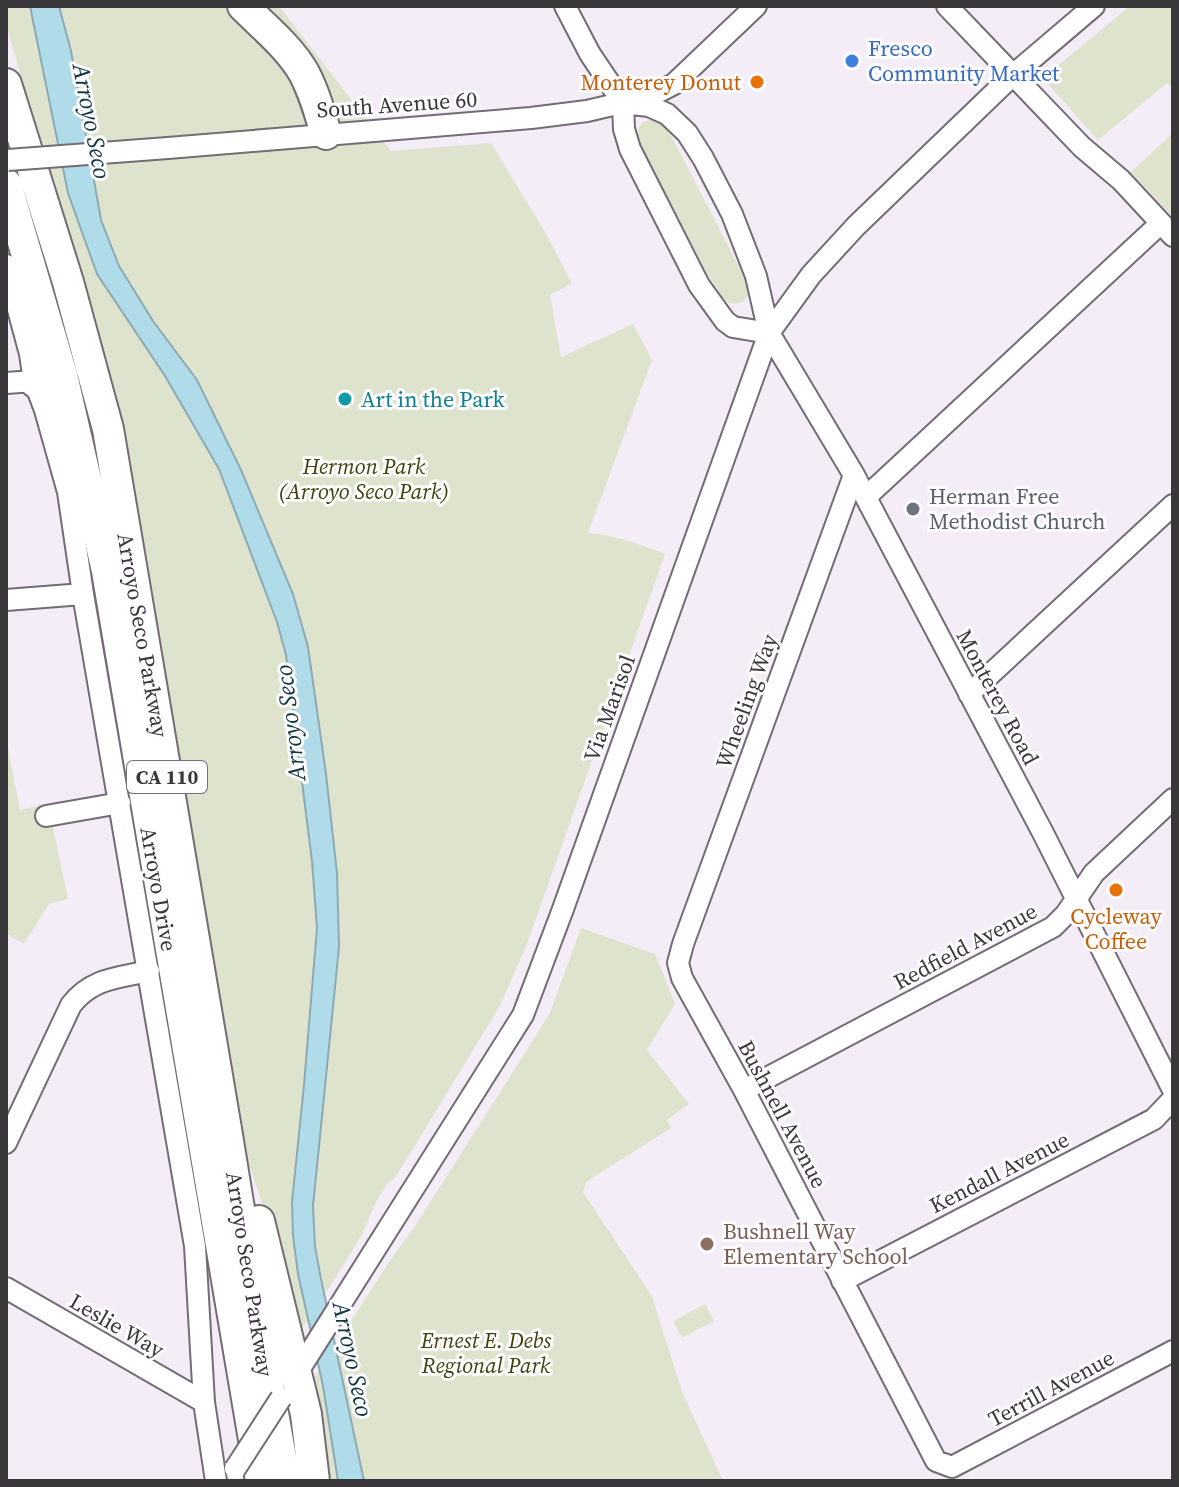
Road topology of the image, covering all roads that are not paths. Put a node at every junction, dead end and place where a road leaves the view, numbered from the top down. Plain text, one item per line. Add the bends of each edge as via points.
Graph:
1 (243, 6) edge
2 (565, 6) edge
3 (947, 6) edge
4 (1094, 6) edge
5 (753, 7) edge
6 (1013, 75) junction
7 (6, 84) edge
8 (623, 103) junction
9 (326, 134) junction
10 (6, 161) edge
11 (6, 184) edge
12 (1167, 230) edge
13 (6, 265) edge
14 (45, 315) junction
15 (769, 333) junction
16 (20, 382) edge
17 (73, 421) junction
18 (854, 475) junction
19 (866, 497) junction
20 (1173, 505) edge
21 (83, 594) junction
22 (6, 600) edge
23 (969, 694) junction
24 (1173, 799) edge
25 (120, 803) junction
26 (46, 816) dead end
27 (1075, 899) junction
28 (683, 944) joint
29 (149, 971) junction
30 (744, 1090) junction
31 (1173, 1090) edge
32 (1173, 1099) edge
33 (226, 1129) junction
34 (6, 1143) edge
35 (842, 1281) junction
36 (6, 1288) edge
37 (1173, 1351) edge
38 (296, 1375) junction
39 (204, 1402) junction
40 (952, 1467) joint
41 (241, 1477) edge
42 (216, 1481) edge
43 (285, 1481) edge
44 (314, 1481) edge

1 - 9 highway via 302,71
2 - 8 street
3 - 6 street
4 - 6 street, Via Marisol
5 - 8 street, South Avenue 60 via 674,84
6 - 12 street
6 - 15 street, Via Marisol via 856,226 811,275
7 - 33 highway, Arroyo Seco Parkway / CA 110 via 108,429
8 - 9 street, South Avenue 60 via 556,115
8 - 15 street via 630,149 699,285 733,327
8 - 15 street, Monterey Road via 667,114 703,158 756,276
9 - 10 street, South Avenue 60, bridge
11 - 14 highway, Arroyo Seco Parkway / CA 110
12 - 19 street
13 - 16 street, Arroyo Drive via 30,354
14 - 16 highway via 45,365
14 - 17 highway, Arroyo Seco Parkway / CA 110
15 - 18 street, Monterey Road
15 - 38 street, Via Marisol via 523,1015
16 - 17 highway via 51,393
16 - 21 street, Arroyo Drive via 45,410 68,492
17 - 41 highway, Arroyo Seco Parkway / CA 110 via 107,571
18 - 19 street, Monterey Road
18 - 28 street, Wheeling Way
19 - 23 street, Monterey Road
20 - 23 street
21 - 22 street
21 - 25 street, Arroyo Drive
23 - 27 street, Monterey Road
24 - 27 street, Redfield Avenue via 1094,873
25 - 26 street
25 - 29 street, Arroyo Drive
27 - 30 street, Redfield Avenue via 1053,927
27 - 31 street, Monterey Road
28 - 30 street, Bushnell Avenue via 678,963 682,978
29 - 34 street via 94,984 80,993
29 - 39 street, Arroyo Drive via 195,1246
30 - 35 street, Bushnell Avenue
32 - 35 street, Kendall Avenue via 1154,1119
33 - 38 highway via 242,1162
33 - 43 highway, Arroyo Seco Parkway / CA 110
35 - 40 street, Bushnell Avenue via 936,1461
36 - 39 street, Leslie Way
37 - 40 street, Terrill Avenue
38 - 41 street, Via Marisol, bridge
38 - 44 highway
39 - 42 street, Arroyo Drive

